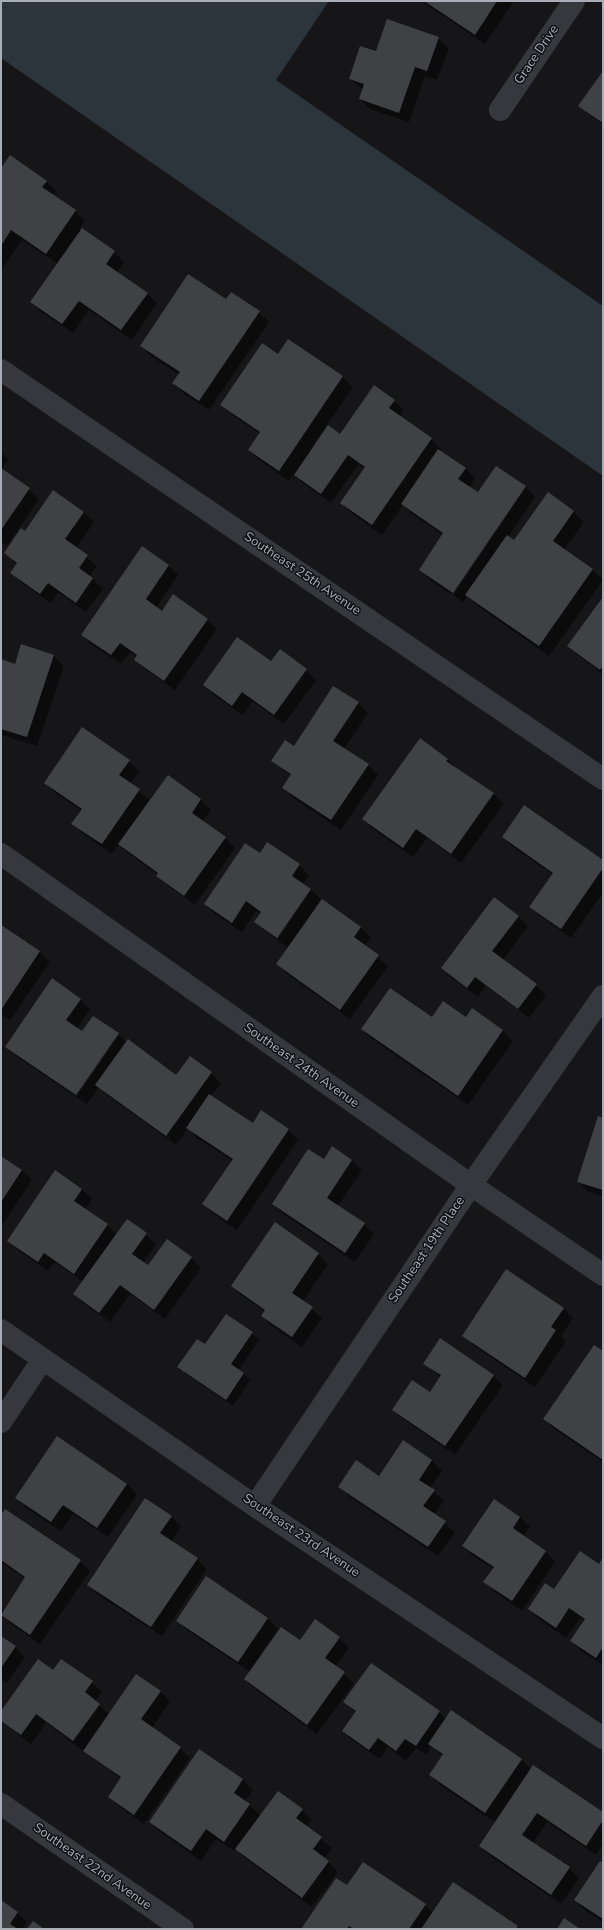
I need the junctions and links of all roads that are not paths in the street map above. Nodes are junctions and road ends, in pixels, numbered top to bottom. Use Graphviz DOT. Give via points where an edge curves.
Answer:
graph roads {
  1 [pos="574,1"];
  2 [pos="500,110"];
  3 [pos="1,370"];
  4 [pos="603,779"];
  5 [pos="1,854"];
  6 [pos="603,996"];
  7 [pos="471,1185"];
  8 [pos="603,1274"];
  9 [pos="1,1330"];
  10 [pos="43,1359"];
  11 [pos="1,1422"];
  12 [pos="255,1506"];
  13 [pos="603,1738"];
  14 [pos="1,1804"];
  15 [pos="183,1929"];
  1 -- 2 [label="street, Grace Drive"];
  3 -- 4 [label="street, Southeast 25th Avenue"];
  5 -- 7 [label="street, Southeast 24th Avenue"];
  6 -- 7 [label="street, Southeast 19th Place"];
  7 -- 8 [label="street, Southeast 24th Avenue"];
  7 -- 12 [label="street, Southeast 19th Place"];
  9 -- 10 [label="street, Southeast 23rd Avenue"];
  10 -- 11 [label="street"];
  10 -- 12 [label="street, Southeast 23rd Avenue"];
  12 -- 13 [label="street, Southeast 23rd Avenue"];
  14 -- 15 [label="street, Southeast 22nd Avenue"];
}
